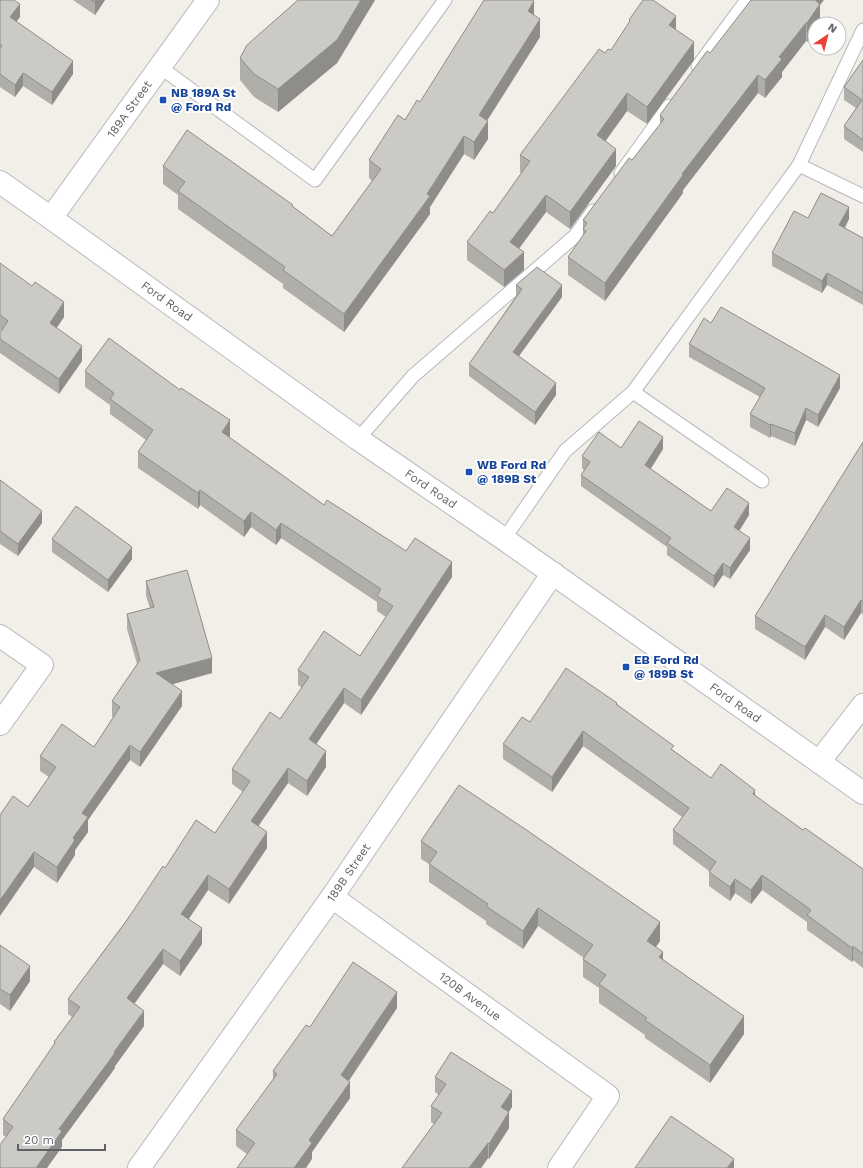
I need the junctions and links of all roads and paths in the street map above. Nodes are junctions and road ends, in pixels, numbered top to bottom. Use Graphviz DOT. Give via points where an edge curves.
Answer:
graph roads {
  1 [pos="208,0"];
  2 [pos="445,0"];
  3 [pos="747,0"];
  4 [pos="863,30"];
  5 [pos="160,67"];
  6 [pos="691,76"];
  7 [pos="677,96"];
  8 [pos="799,165"];
  9 [pos="0,182"];
  10 [pos="612,185"];
  11 [pos="863,196"];
  12 [pos="598,204"];
  13 [pos="51,218"];
  14 [pos="633,392"];
  15 [pos="358,439"];
  16 [pos="762,481"];
  17 [pos="504,539"];
  18 [pos="553,573"];
  19 [pos="0,636"];
  20 [pos="863,705"];
  21 [pos="0,724"];
  22 [pos="819,762"];
  23 [pos="863,793"];
  24 [pos="332,897"];
  25 [pos="139,1168"];
  26 [pos="559,1168"];
  1 -- 5 [label="street, 189A Street"];
  2 -- 5 [label="lane" via="315,180"];
  3 -- 6 [label="lane"];
  4 -- 8 [label="lane"];
  5 -- 13 [label="street, 189A Street"];
  7 -- 10 [label="lane"];
  8 -- 11 [label="lane"];
  8 -- 14 [label="lane"];
  9 -- 13 [label="street, Ford Road"];
  12 -- 15 [label="lane" via="575,236 413,376"];
  13 -- 15 [label="street, Ford Road"];
  14 -- 16 [label="lane"];
  14 -- 17 [label="lane" via="565,451"];
  15 -- 17 [label="street, Ford Road"];
  17 -- 18 [label="street, Ford Road"];
  18 -- 22 [label="street, Ford Road"];
  18 -- 24 [label="street, 189B Street"];
  19 -- 21 [label="street" via="42,665"];
  20 -- 22 [label="street"];
  22 -- 23 [label="street, Ford Road"];
  24 -- 25 [label="street, 189B Street"];
  24 -- 26 [label="street, 120B Avenue" via="608,1096"];
}
